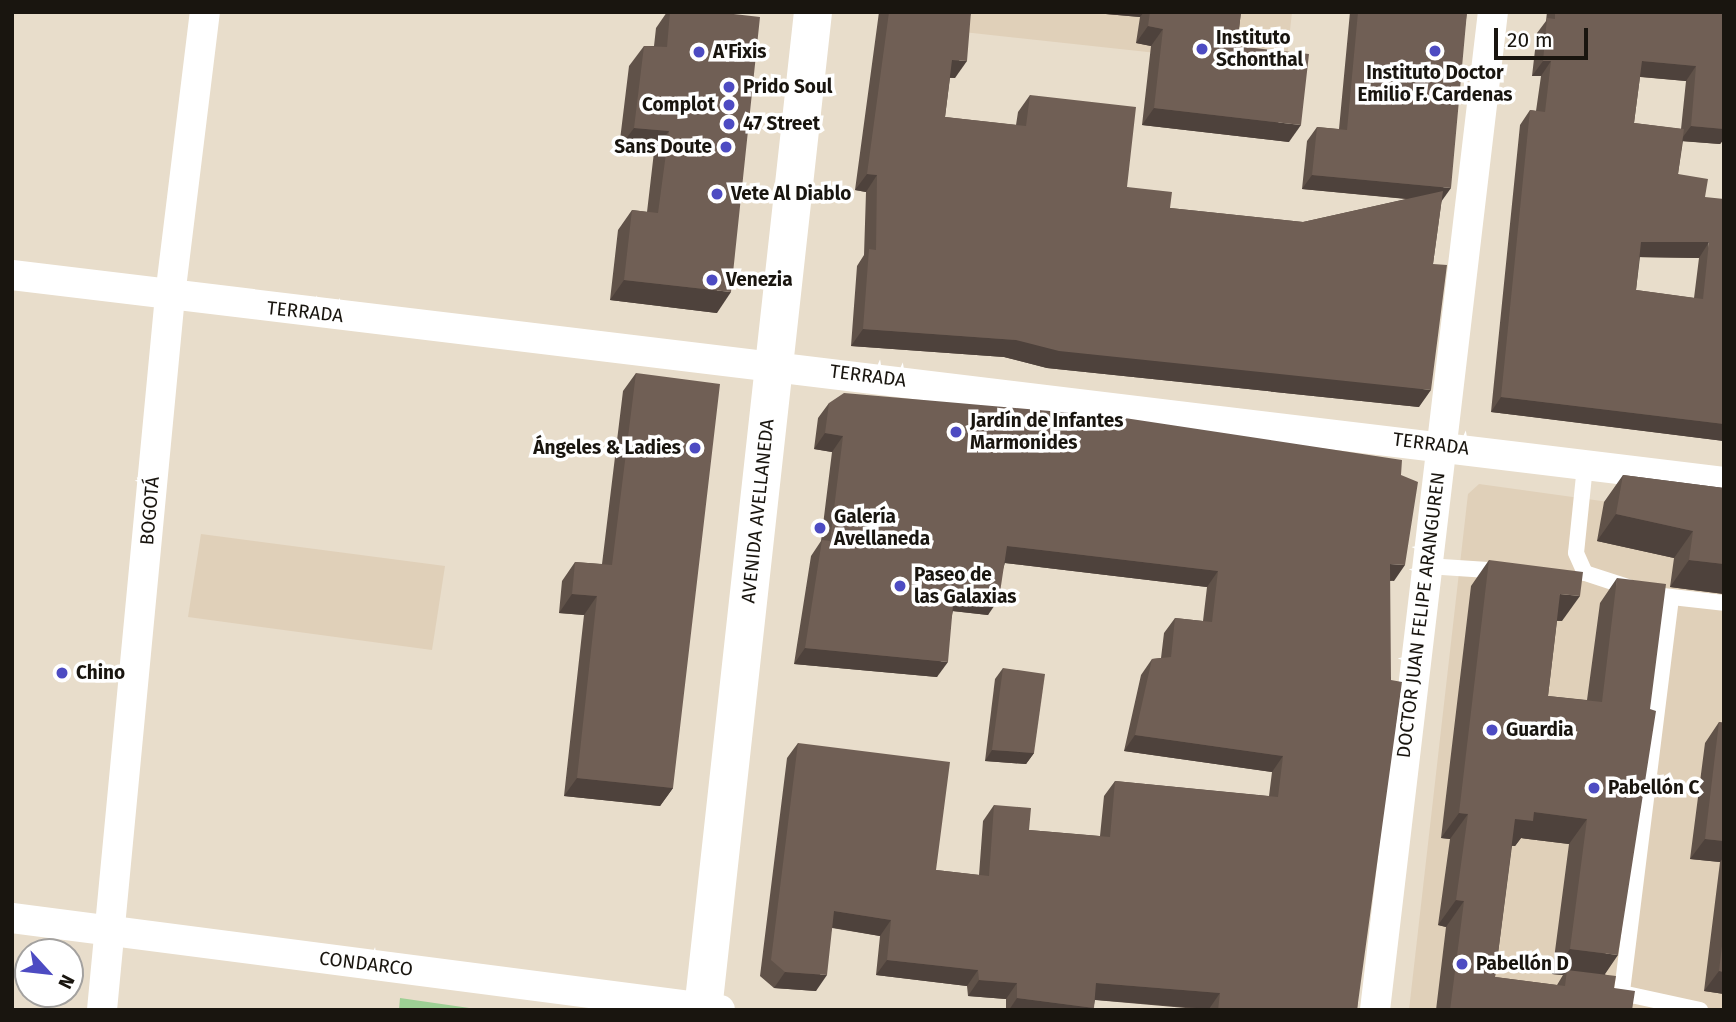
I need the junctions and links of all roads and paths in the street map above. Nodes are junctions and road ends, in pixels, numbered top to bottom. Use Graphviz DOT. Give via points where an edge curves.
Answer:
graph roads {
  1 [pos="205,12"];
  2 [pos="813,12"];
  3 [pos="1493,12"];
  4 [pos="12,275"];
  5 [pos="170,296"];
  6 [pos="775,365"];
  7 [pos="1440,446"];
  8 [pos="1585,466"];
  9 [pos="1724,482"];
  10 [pos="1427,566"];
  11 [pos="1523,572"];
  12 [pos="1586,573"];
  13 [pos="1562,574"];
  14 [pos="1671,598"];
  15 [pos="1724,603"];
  16 [pos="12,918"];
  17 [pos="109,931"];
  18 [pos="708,1009"];
  19 [pos="102,1010"];
  20 [pos="1375,1010"];
  21 [pos="1700,1010"];
  1 -- 5 [label="street, BOGOTÁ"];
  2 -- 6 [label="main road, AVENIDA AVELLANEDA"];
  3 -- 7 [label="street, DOCTOR JUAN FELIPE ARANGUREN"];
  4 -- 5 [label="street, TERRADA"];
  5 -- 6 [label="street, TERRADA"];
  5 -- 17 [label="street, BOGOTÁ"];
  6 -- 7 [label="street, TERRADA"];
  6 -- 18 [label="main road, AVENIDA AVELLANEDA"];
  7 -- 8 [label="street, TERRADA"];
  7 -- 10 [label="street, DOCTOR JUAN FELIPE ARANGUREN"];
  8 -- 9 [label="street, TERRADA"];
  8 -- 12 [label="lane" via="1575,542"];
  10 -- 11 [label="lane"];
  10 -- 20 [label="street, DOCTOR JUAN FELIPE ARANGUREN"];
  12 -- 13 [label="lane"];
  12 -- 14 [label="lane"];
  14 -- 15 [label="lane"];
  14 -- 21 [label="lane" via="1615,993"];
  16 -- 17 [label="street, CONDARCO"];
  17 -- 18 [label="street, CONDARCO"];
  17 -- 19 [label="street, BOGOTÁ"];
}
